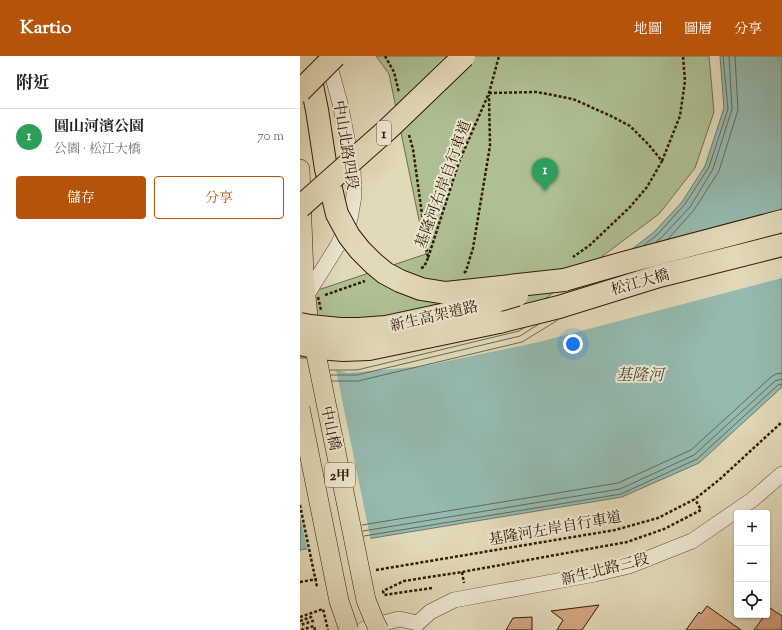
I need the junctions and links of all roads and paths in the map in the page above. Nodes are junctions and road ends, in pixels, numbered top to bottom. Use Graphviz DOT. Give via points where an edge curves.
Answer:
graph roads {
  1 [pos="306,56"];
  2 [pos="327,56"];
  3 [pos="335,56"];
  4 [pos="385,56"];
  5 [pos="464,56"];
  6 [pos="499,56"];
  7 [pos="683,56"];
  8 [pos="300,91"];
  9 [pos="489,92"];
  10 [pos="399,95"];
  11 [pos="409,133"];
  12 [pos="662,161"];
  13 [pos="300,169"];
  14 [pos="301,214"];
  15 [pos="782,220"];
  16 [pos="782,245"];
  17 [pos="572,258"];
  18 [pos="460,276"];
  19 [pos="564,280"];
  20 [pos="306,296"];
  21 [pos="304,320"];
  22 [pos="499,322"];
  23 [pos="300,344"];
  24 [pos="300,408"];
  25 [pos="782,422"];
  26 [pos="780,480"];
  27 [pos="695,499"];
  28 [pos="300,505"];
  29 [pos="374,571"];
  30 [pos="322,578"];
  31 [pos="300,582"];
  32 [pos="317,588"];
  33 [pos="432,588"];
  34 [pos="300,617"];
  35 [pos="300,621"];
  36 [pos="300,626"];
  37 [pos="419,626"];
  38 [pos="301,630"];
  39 [pos="315,630"];
  40 [pos="328,630"];
  41 [pos="348,630"];
  42 [pos="363,630"];
  43 [pos="379,630"];
  1 -- 19 [label="highway, bridge" via="326,169 337,214 349,236 373,263 400,282 433,292 446,293"];
  2 -- 20 [label="street, 中山北路四段" via="340,103 353,169 354,196 350,219 341,238"];
  3 -- 8 [label="highway, bridge"];
  4 -- 10 [label="path" via="394,72"];
  5 -- 14 [label="highway, 1, bridge"];
  6 -- 9 [label="path"];
  7 -- 12 [label="path" via="685,80 680,116"];
  9 -- 11 [label="path, 基隆河右岸自行車道" via="459,162 428,258"];
  9 -- 12 [label="path" via="537,92 573,99 630,126"];
  9 -- 18 [label="path, 基隆河右岸自行車道" via="490,146 473,248 466,271"];
  12 -- 17 [label="path" via="647,187 630,207 590,245"];
  13 -- 14 [label="main road, 2甲"];
  14 -- 20 [label="main road, 2甲"];
  15 -- 19 [label="highway, 松江大橋"];
  16 -- 22 [label="highway, 松江大橋" via="659,276 559,307"];
  19 -- 21 [label="highway, 新生高架道路, bridge" via="498,301 386,327 340,329 310,326"];
  20 -- 21 [label="main road, 2甲"];
  21 -- 43 [label="main road, 中山橋 / 2甲, bridge" via="366,600"];
  22 -- 23 [label="highway, 新生高架道路, bridge" via="369,349 343,350"];
  24 -- 41 [label="main road, 中山橋 / 2甲, bridge" via="339,601"];
  25 -- 27 [label="path, 基隆河左岸自行車道"];
  26 -- 37 [label="street, 新生北路三段" via="692,541 629,566 454,600 430,612"];
  27 -- 29 [label="path, 基隆河左岸自行車道" via="658,518 615,530"];
  27 -- 33 [label="path" via="701,510 664,529 627,542 404,581 383,590 384,595"];
  28 -- 32 [label="path, bridge"];
  30 -- 31 [label="path"];
  34 -- 40 [label="path" via="322,608"];
  35 -- 36 [label="path" via="311,617 313,622"];
  37 -- 42 [label="street" via="399,619"];
  38 -- 39 [label="path" via="314,626"];
}
